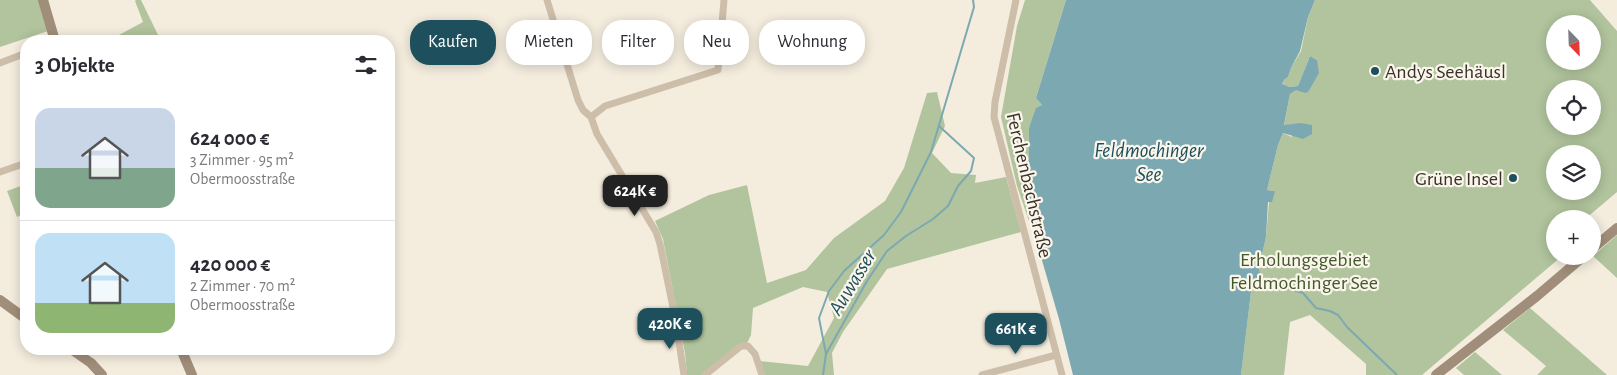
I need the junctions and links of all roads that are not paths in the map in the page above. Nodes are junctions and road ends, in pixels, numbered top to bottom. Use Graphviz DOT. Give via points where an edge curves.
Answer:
graph roads {
  1 [pos="43,0"];
  2 [pos="548,0"];
  3 [pos="724,0"];
  4 [pos="1016,0"];
  5 [pos="52,35"];
  6 [pos="20,55"];
  7 [pos="0,63"];
  8 [pos="591,117"];
  9 [pos="20,165"];
  10 [pos="0,172"];
  11 [pos="1617,228"];
  12 [pos="1601,241"];
  13 [pos="1573,265"];
  14 [pos="0,300"];
  15 [pos="20,315"];
  16 [pos="80,355"];
  17 [pos="184,355"];
  18 [pos="1056,355"];
  19 [pos="102,375"];
  20 [pos="192,375"];
  21 [pos="684,375"];
  22 [pos="705,375"];
  23 [pos="762,375"];
  24 [pos="982,375"];
  25 [pos="1062,375"];
  26 [pos="1436,375"];
  1 -- 5 [label="street"];
  2 -- 8 [label="street" via="578,100"];
  3 -- 8 [label="street" via="718,70 605,106"];
  4 -- 18 [label="street, Ferchenbachstraße" via="994,117"];
  6 -- 7 [label="street"];
  8 -- 21 [label="street" via="597,134 658,238"];
  9 -- 10 [label="street"];
  11 -- 12 [label="street"];
  13 -- 26 [label="street"];
  14 -- 15 [label="street"];
  16 -- 19 [label="street"];
  17 -- 20 [label="street"];
  18 -- 24 [label="street"];
  18 -- 25 [label="street, Ferchenbachstraße"];
  22 -- 23 [label="street" via="741,346 748,346 756,354"];
}
